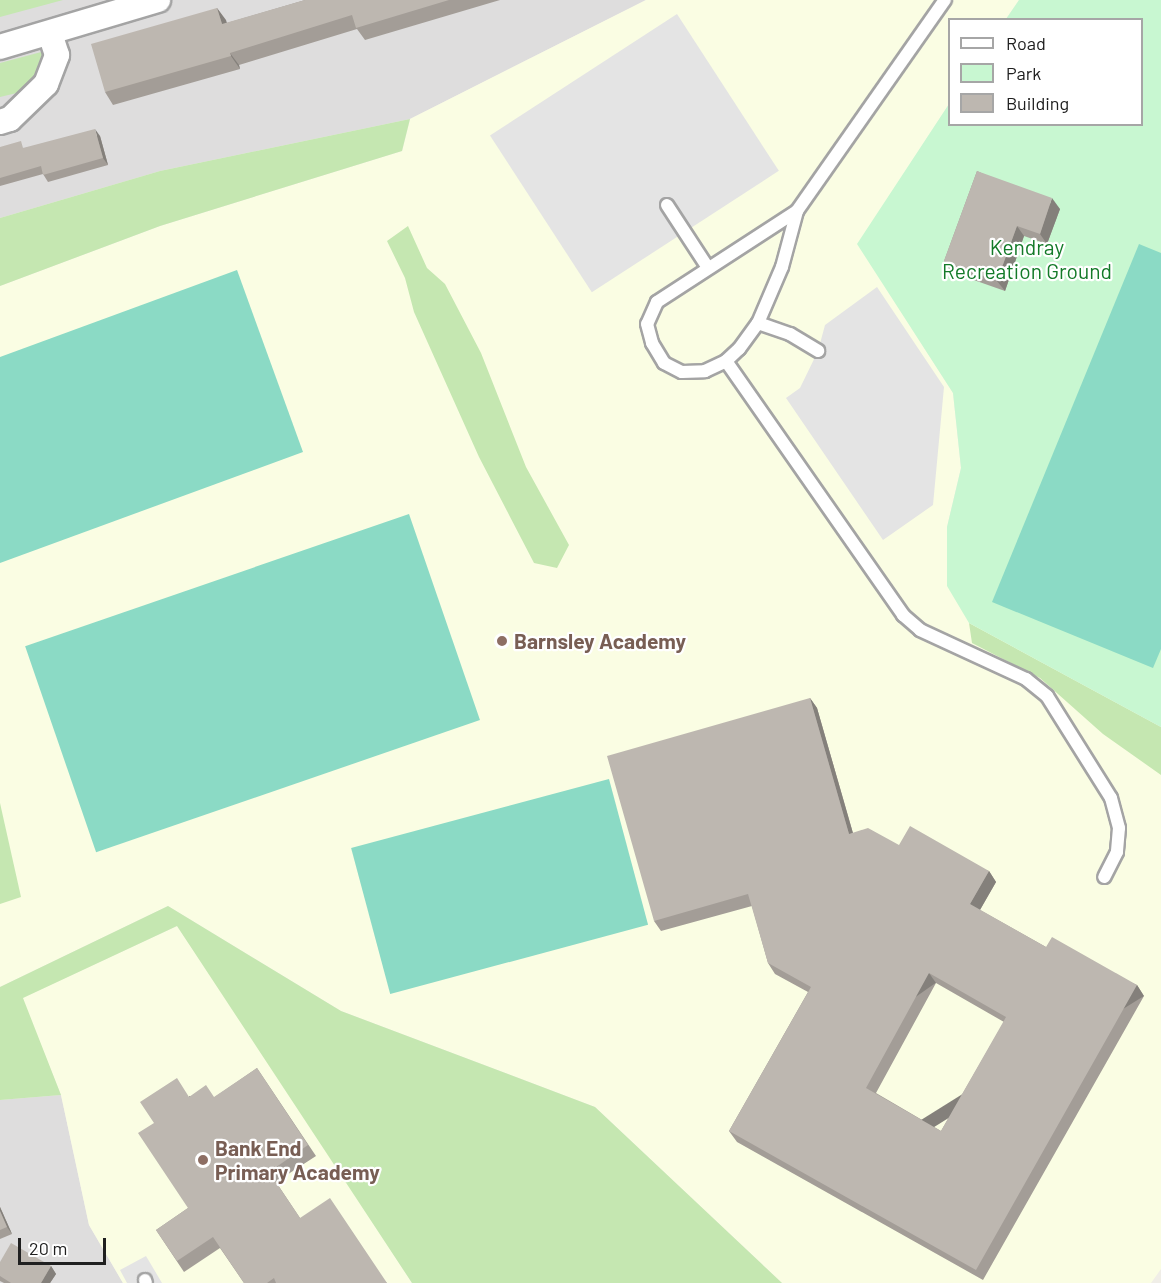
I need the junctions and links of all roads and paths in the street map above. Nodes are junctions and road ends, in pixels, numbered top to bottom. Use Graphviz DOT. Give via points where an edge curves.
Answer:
graph roads {
  1 [pos="945,0"];
  2 [pos="149,1"];
  3 [pos="50,33"];
  4 [pos="0,47"];
  5 [pos="0,122"];
  6 [pos="667,205"];
  7 [pos="797,211"];
  8 [pos="708,268"];
  9 [pos="758,323"];
  10 [pos="818,351"];
  11 [pos="726,361"];
  12 [pos="1104,878"];
  1 -- 7 [label="lane"];
  2 -- 3 [label="street"];
  3 -- 4 [label="street"];
  3 -- 5 [label="street" via="57,55 46,84 10,119"];
  6 -- 8 [label="lane"];
  7 -- 8 [label="lane"];
  7 -- 9 [label="lane" via="782,267"];
  8 -- 11 [label="lane" via="657,302 647,324 652,343 664,363 682,372 705,371"];
  9 -- 10 [label="lane" via="790,334"];
  9 -- 11 [label="lane"];
  11 -- 12 [label="lane" via="903,615 920,630 1026,679 1047,696 1111,798 1119,828 1117,852"];
}
